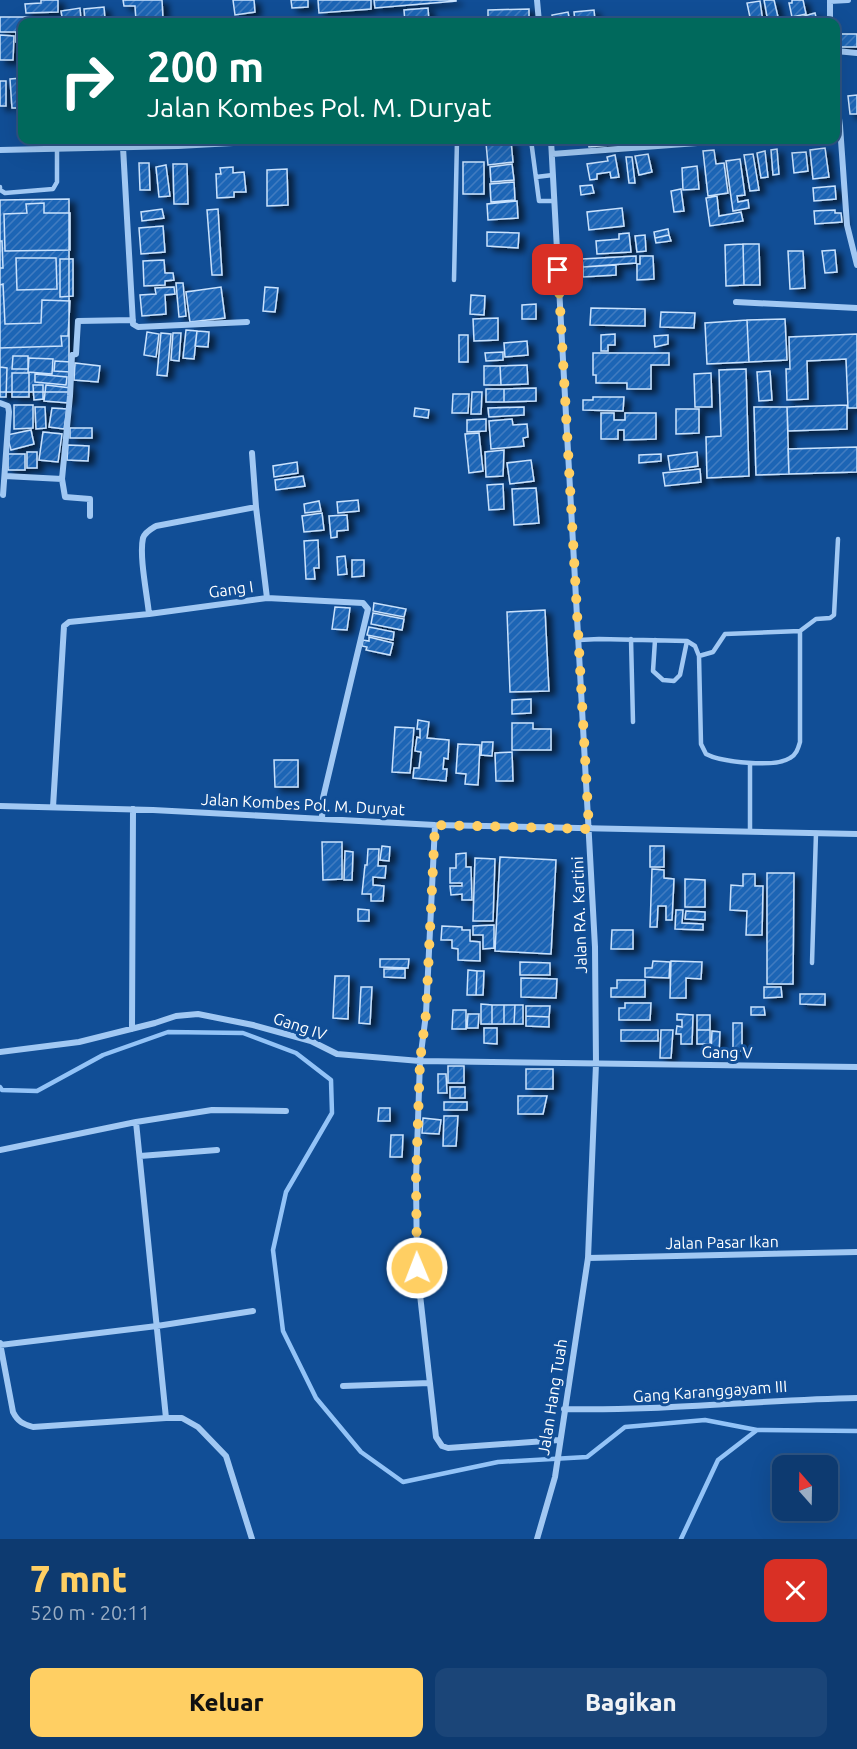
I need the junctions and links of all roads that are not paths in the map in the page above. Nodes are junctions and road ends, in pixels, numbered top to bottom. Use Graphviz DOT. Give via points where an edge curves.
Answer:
graph roads {
  1 [pos="537,0"];
  2 [pos="848,0"];
  3 [pos="830,1"];
  4 [pos="539,18"];
  5 [pos="830,18"];
  6 [pos="840,51"];
  7 [pos="857,53"];
  8 [pos="102,144"];
  9 [pos="164,144"];
  10 [pos="457,144"];
  11 [pos="532,144"];
  12 [pos="551,144"];
  13 [pos="684,144"];
  14 [pos="840,144"];
  15 [pos="123,147"];
  16 [pos="103,148"];
  17 [pos="57,149"];
  18 [pos="0,150"];
  19 [pos="552,154"];
  20 [pos="553,175"];
  21 [pos="536,177"];
  22 [pos="0,187"];
  23 [pos="554,201"];
  24 [pos="857,265"];
  25 [pos="454,280"];
  26 [pos="736,302"];
  27 [pos="857,308"];
  28 [pos="133,320"];
  29 [pos="247,322"];
  30 [pos="0,403"];
  31 [pos="252,453"];
  32 [pos="5,476"];
  33 [pos="62,479"];
  34 [pos="3,495"];
  35 [pos="256,507"];
  36 [pos="90,516"];
  37 [pos="838,539"];
  38 [pos="267,598"];
  39 [pos="148,614"];
  40 [pos="800,631"];
  41 [pos="631,639"];
  42 [pos="579,640"];
  43 [pos="655,640"];
  44 [pos="687,641"];
  45 [pos="699,656"];
  46 [pos="633,722"];
  47 [pos="750,763"];
  48 [pos="0,806"];
  49 [pos="53,807"];
  50 [pos="133,809"];
  51 [pos="322,819"];
  52 [pos="435,825"];
  53 [pos="589,829"];
  54 [pos="750,831"];
  55 [pos="816,833"];
  56 [pos="857,834"];
  57 [pos="812,963"];
  58 [pos="132,1029"];
  59 [pos="0,1052"];
  60 [pos="420,1061"];
  61 [pos="596,1064"];
  62 [pos="857,1067"];
  63 [pos="286,1111"];
  64 [pos="136,1122"];
  65 [pos="0,1150"];
  66 [pos="217,1150"];
  67 [pos="140,1156"];
  68 [pos="857,1252"];
  69 [pos="588,1258"];
  70 [pos="253,1311"];
  71 [pos="157,1326"];
  72 [pos="0,1344"];
  73 [pos="430,1383"];
  74 [pos="343,1386"];
  75 [pos="857,1398"];
  76 [pos="564,1409"];
  77 [pos="166,1418"];
  78 [pos="559,1440"];
  79 [pos="252,1539"];
  80 [pos="537,1539"];
  1 -- 4 [label="street"];
  2 -- 3 [label="street"];
  3 -- 5 [label="street"];
  6 -- 7 [label="street"];
  8 -- 16 [label="lane"];
  9 -- 15 [label="street"];
  10 -- 25 [label="lane"];
  11 -- 21 [label="lane"];
  12 -- 19 [label="street, Jalan RA. Kartini"];
  13 -- 19 [label="street"];
  14 -- 24 [label="street" via="848,225"];
  15 -- 16 [label="street"];
  15 -- 28 [label="street"];
  16 -- 17 [label="street"];
  17 -- 18 [label="street"];
  17 -- 22 [label="lane" via="56,187 5,193"];
  19 -- 20 [label="street, Jalan RA. Kartini"];
  20 -- 21 [label="lane"];
  20 -- 23 [label="street, Jalan RA. Kartini"];
  21 -- 23 [label="lane" via="539,201"];
  23 -- 42 [label="street, Jalan RA. Kartini"];
  26 -- 27 [label="street"];
  28 -- 29 [label="street" via="138,327"];
  28 -- 33 [label="street" via="78,321"];
  30 -- 32 [label="street" via="8,406 9,412"];
  31 -- 35 [label="street"];
  32 -- 33 [label="street"];
  32 -- 34 [label="street"];
  33 -- 36 [label="street" via="63,500 90,499"];
  35 -- 38 [label="street"];
  35 -- 39 [label="street" via="156,525 149,530 144,536 143,552"];
  37 -- 40 [label="lane" via="834,615 816,619"];
  38 -- 39 [label="street, Gang I"];
  38 -- 51 [label="street, Gang I" via="363,603 368,609 323,798"];
  39 -- 49 [label="street, Gang I" via="69,622 64,626"];
  40 -- 45 [label="lane" via="725,634 713,652"];
  40 -- 47 [label="lane" via="797,752 780,762"];
  41 -- 42 [label="lane"];
  41 -- 43 [label="lane"];
  41 -- 46 [label="lane"];
  42 -- 53 [label="street, Jalan RA. Kartini"];
  43 -- 44 [label="lane"];
  43 -- 44 [label="lane" via="653,671 663,680 674,681 680,675"];
  44 -- 45 [label="lane" via="695,646"];
  45 -- 47 [label="lane" via="701,744 705,754"];
  47 -- 54 [label="lane"];
  48 -- 49 [label="street, Jalan Kombes Pol. M. Duryat"];
  49 -- 50 [label="street, Jalan Kombes Pol. M. Duryat"];
  50 -- 51 [label="street, Jalan Kombes Pol. M. Duryat"];
  50 -- 58 [label="street"];
  51 -- 52 [label="street, Jalan Kombes Pol. M. Duryat"];
  52 -- 53 [label="street, Jalan Kombes Pol. M. Duryat"];
  52 -- 60 [label="street" via="426,1014"];
  53 -- 54 [label="street, Jalan Kombes Pol. M. Duryat"];
  53 -- 61 [label="street, Jalan RA. Kartini"];
  54 -- 55 [label="street, Jalan Kombes Pol. M. Duryat"];
  55 -- 56 [label="street, Jalan Kombes Pol. M. Duryat"];
  55 -- 57 [label="lane"];
  58 -- 59 [label="street, Gang IV" via="79,1042"];
  58 -- 60 [label="street, Gang IV" via="176,1016 208,1014 311,1041 337,1054"];
  60 -- 61 [label="street, Gang IV"];
  60 -- 73 [label="street" via="417,1268"];
  61 -- 62 [label="street, Gang V"];
  61 -- 69 [label="street, Jalan RA. Kartini"];
  63 -- 64 [label="street" via="212,1110"];
  64 -- 65 [label="street"];
  64 -- 67 [label="street"];
  66 -- 67 [label="street"];
  67 -- 71 [label="street"];
  68 -- 69 [label="street, Jalan Pasar Ikan"];
  69 -- 76 [label="street, Jalan Hang Tuah"];
  70 -- 71 [label="street"];
  71 -- 72 [label="street"];
  71 -- 77 [label="street"];
  72 -- 77 [label="street" via="13,1412 22,1424 33,1427"];
  73 -- 74 [label="street"];
  73 -- 78 [label="street" via="436,1437 442,1446"];
  75 -- 76 [label="street, Gang Karanggayam III"];
  76 -- 78 [label="street, Jalan Hang Tuah"];
  77 -- 79 [label="street" via="182,1418 198,1427 226,1456"];
  78 -- 80 [label="street, Jalan Hang Tuah" via="555,1477"];
}
